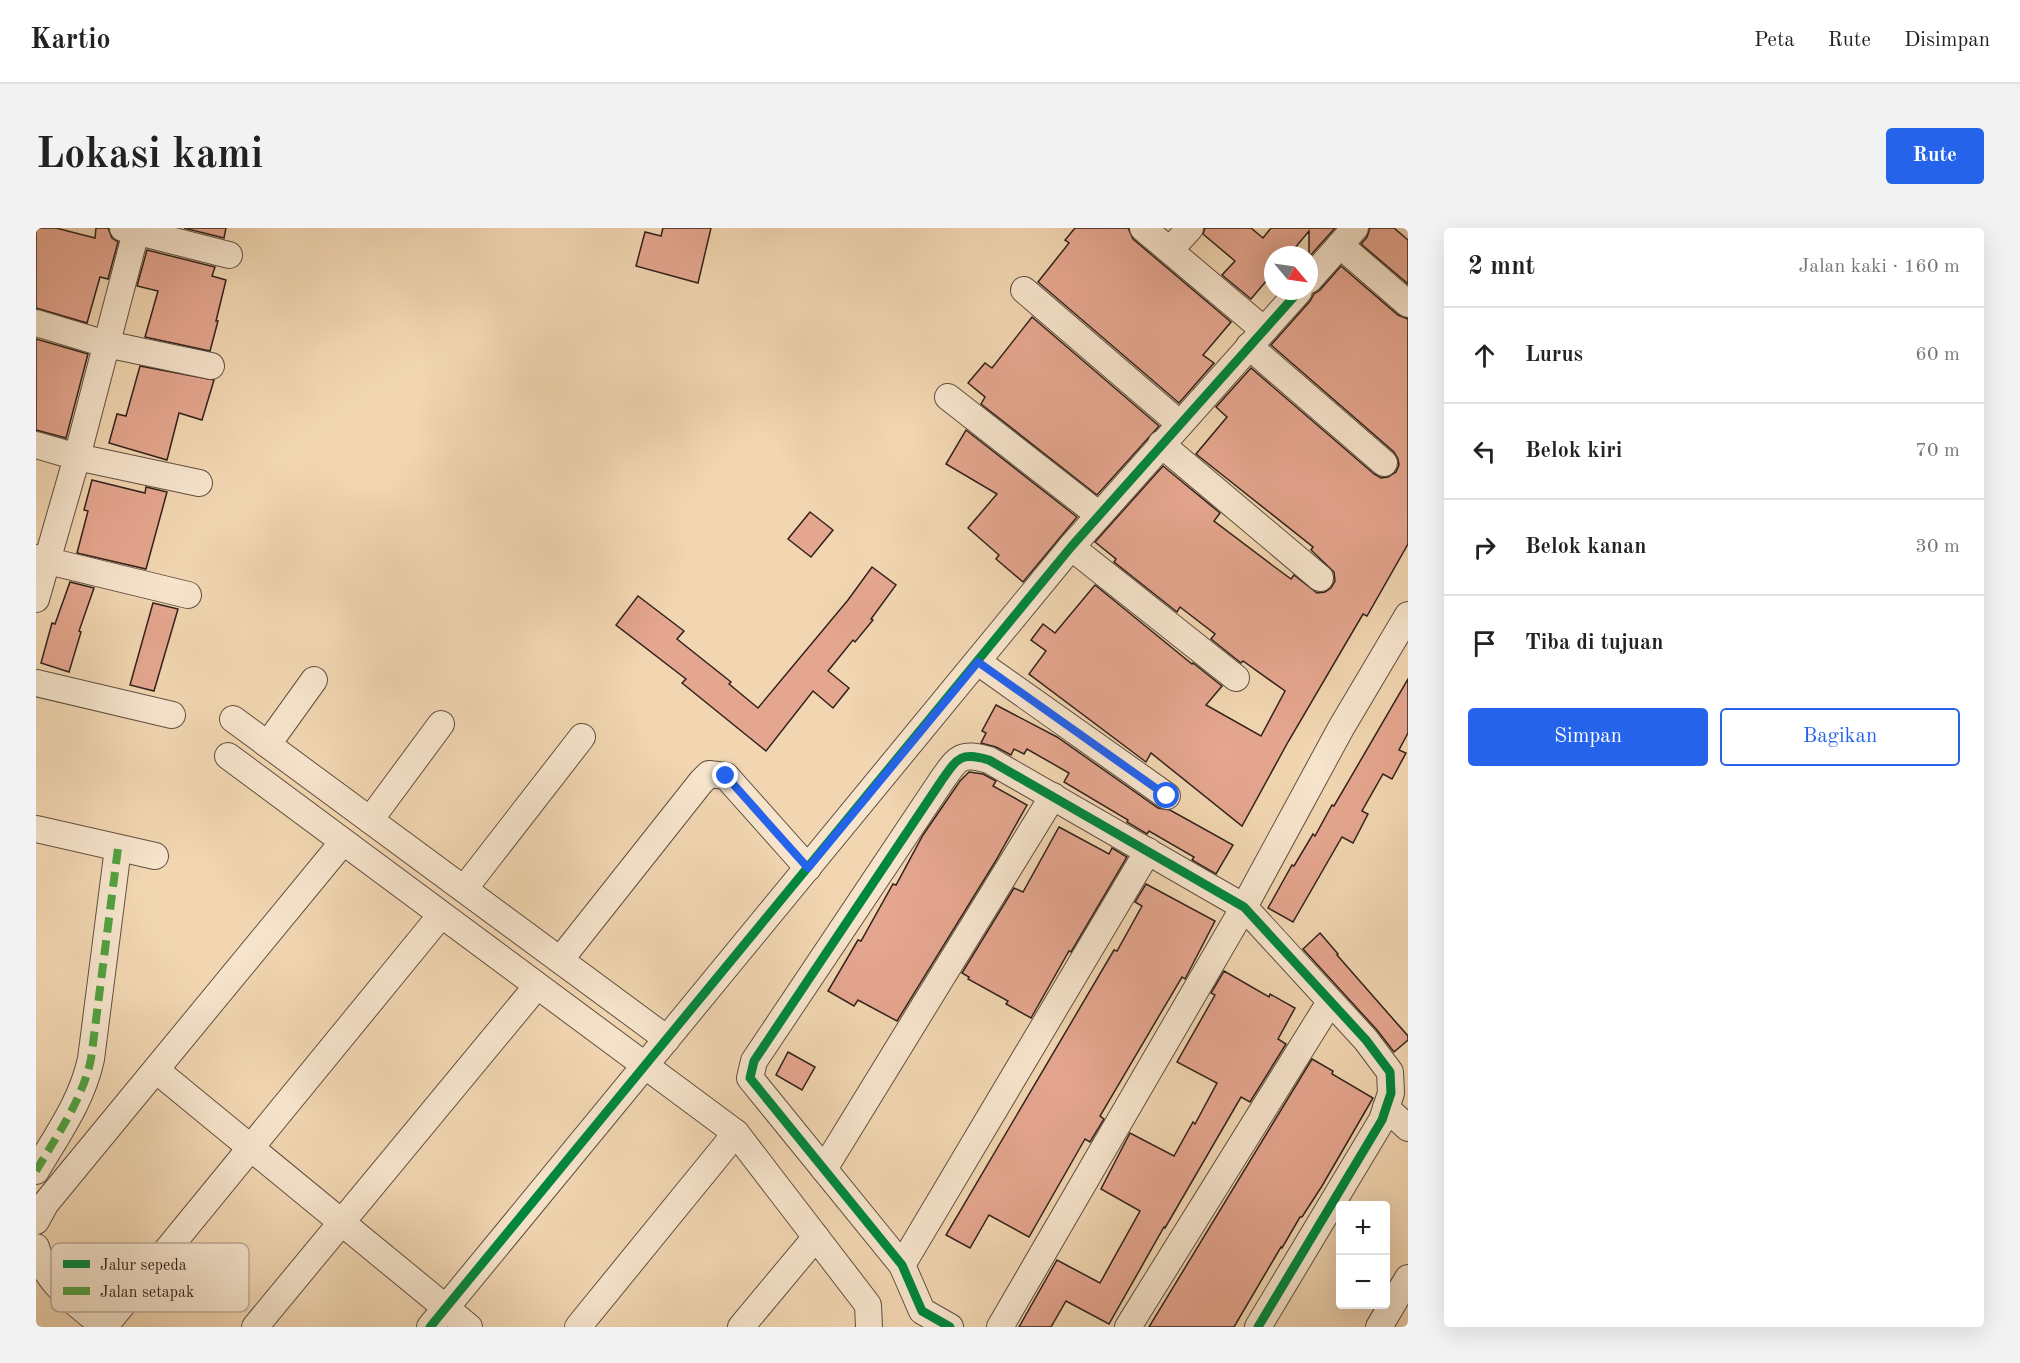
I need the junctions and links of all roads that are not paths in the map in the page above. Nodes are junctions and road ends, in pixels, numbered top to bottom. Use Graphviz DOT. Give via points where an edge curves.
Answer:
graph roads {
  1 [pos="1143,228"];
  2 [pos="1190,228"];
  3 [pos="132,229"];
  4 [pos="1348,237"];
  5 [pos="1170,250"];
  6 [pos="229,255"];
  7 [pos="1318,270"];
  8 [pos="1024,290"];
  9 [pos="1291,300"];
  10 [pos="1408,304"];
  11 [pos="36,323"];
  12 [pos="1256,338"];
  13 [pos="106,344"];
  14 [pos="211,366"];
  15 [pos="948,397"];
  16 [pos="1180,424"];
  17 [pos="1161,444"];
  18 [pos="36,445"];
  19 [pos="76,456"];
  20 [pos="1384,463"];
  21 [pos="199,483"];
  22 [pos="1099,515"];
  23 [pos="1071,547"];
  24 [pos="41,559"];
  25 [pos="1320,578"];
  26 [pos="188,595"];
  27 [pos="36,599"];
  28 [pos="1408,615"];
  29 [pos="978,662"];
  30 [pos="1236,678"];
  31 [pos="314,680"];
  32 [pos="36,683"];
  33 [pos="172,716"];
  34 [pos="233,719"];
  35 [pos="441,724"];
  36 [pos="582,737"];
  37 [pos="268,744"];
  38 [pos="228,756"];
  39 [pos="1053,796"];
  40 [pos="1167,796"];
  41 [pos="370,820"];
  42 [pos="36,829"];
  43 [pos="343,842"];
  44 [pos="118,848"];
  45 [pos="1148,852"];
  46 [pos="155,856"];
  47 [pos="808,868"];
  48 [pos="464,889"];
  49 [pos="1244,907"];
  50 [pos="441,915"];
  51 [pos="560,960"];
  52 [pos="537,986"];
  53 [pos="1330,1002"];
  54 [pos="667,1039"];
  55 [pos="644,1066"];
  56 [pos="156,1070"];
  57 [pos="1386,1108"];
  58 [pos="1408,1128"];
  59 [pos="736,1133"];
  60 [pos="251,1148"];
  61 [pos="824,1169"];
  62 [pos="36,1172"];
  63 [pos="36,1221"];
  64 [pos="341,1223"];
  65 [pos="816,1236"];
  66 [pos="174,1243"];
  67 [pos="36,1247"];
  68 [pos="902,1265"];
  69 [pos="51,1278"];
  70 [pos="1408,1278"];
  71 [pos="87,1312"];
  72 [pos="117,1312"];
  73 [pos="438,1317"];
  74 [pos="105,1327"];
  75 [pos="255,1327"];
  76 [pos="468,1327"];
  77 [pos="578,1327"];
  78 [pos="741,1327"];
  79 [pos="869,1327"];
  80 [pos="950,1327"];
  81 [pos="1000,1327"];
  82 [pos="1128,1327"];
  83 [pos="1258,1327"];
  84 [pos="1379,1327"];
  1 -- 5 [label="street"];
  2 -- 5 [label="street"];
  3 -- 6 [label="street"];
  3 -- 13 [label="street"];
  4 -- 7 [label="street"];
  4 -- 10 [label="street"];
  5 -- 12 [label="street"];
  8 -- 16 [label="street"];
  9 -- 12 [label="street"];
  11 -- 13 [label="street"];
  12 -- 16 [label="street"];
  12 -- 20 [label="street"];
  13 -- 14 [label="street"];
  13 -- 19 [label="street"];
  15 -- 22 [label="street"];
  16 -- 17 [label="street"];
  17 -- 22 [label="street"];
  17 -- 25 [label="street"];
  18 -- 19 [label="street"];
  19 -- 21 [label="street"];
  19 -- 24 [label="street"];
  22 -- 23 [label="street"];
  23 -- 29 [label="street"];
  23 -- 30 [label="street"];
  24 -- 26 [label="street"];
  24 -- 27 [label="street"];
  28 -- 49 [label="street" via="1341,728"];
  29 -- 40 [label="street"];
  29 -- 47 [label="street"];
  31 -- 37 [label="street"];
  32 -- 33 [label="street"];
  34 -- 37 [label="street"];
  35 -- 41 [label="street"];
  36 -- 48 [label="street"];
  37 -- 41 [label="street"];
  38 -- 43 [label="street"];
  39 -- 45 [label="street"];
  39 -- 61 [label="street"];
  39 -- 61 [label="street" via="989,760 972,755 956,760 754,1061 750,1078"];
  41 -- 48 [label="street"];
  42 -- 44 [label="street"];
  43 -- 50 [label="street"];
  43 -- 56 [label="street"];
  44 -- 46 [label="street"];
  44 -- 62 [label="street" via="87,1080"];
  45 -- 49 [label="street"];
  45 -- 68 [label="street"];
  47 -- 51 [label="street" via="726,776 710,774"];
  47 -- 54 [label="street"];
  48 -- 51 [label="street"];
  49 -- 53 [label="street"];
  49 -- 81 [label="street"];
  50 -- 52 [label="street"];
  50 -- 60 [label="street"];
  51 -- 54 [label="street"];
  52 -- 55 [label="street"];
  52 -- 64 [label="street"];
  53 -- 57 [label="street" via="1390,1072 1391,1093"];
  53 -- 82 [label="street"];
  54 -- 55 [label="street"];
  55 -- 59 [label="street"];
  55 -- 73 [label="street"];
  56 -- 60 [label="street"];
  56 -- 63 [label="street" via="46,1203"];
  57 -- 58 [label="street"];
  57 -- 83 [label="street"];
  59 -- 65 [label="street"];
  59 -- 77 [label="street"];
  60 -- 64 [label="street"];
  60 -- 66 [label="street"];
  61 -- 68 [label="street"];
  64 -- 73 [label="street"];
  64 -- 75 [label="street"];
  65 -- 78 [label="street"];
  65 -- 79 [label="street" via="868,1305"];
  67 -- 69 [label="street"];
  68 -- 80 [label="street" via="922,1311"];
  70 -- 84 [label="street"];
  71 -- 74 [label="street"];
  72 -- 74 [label="street"];
  73 -- 76 [label="street"];
}
